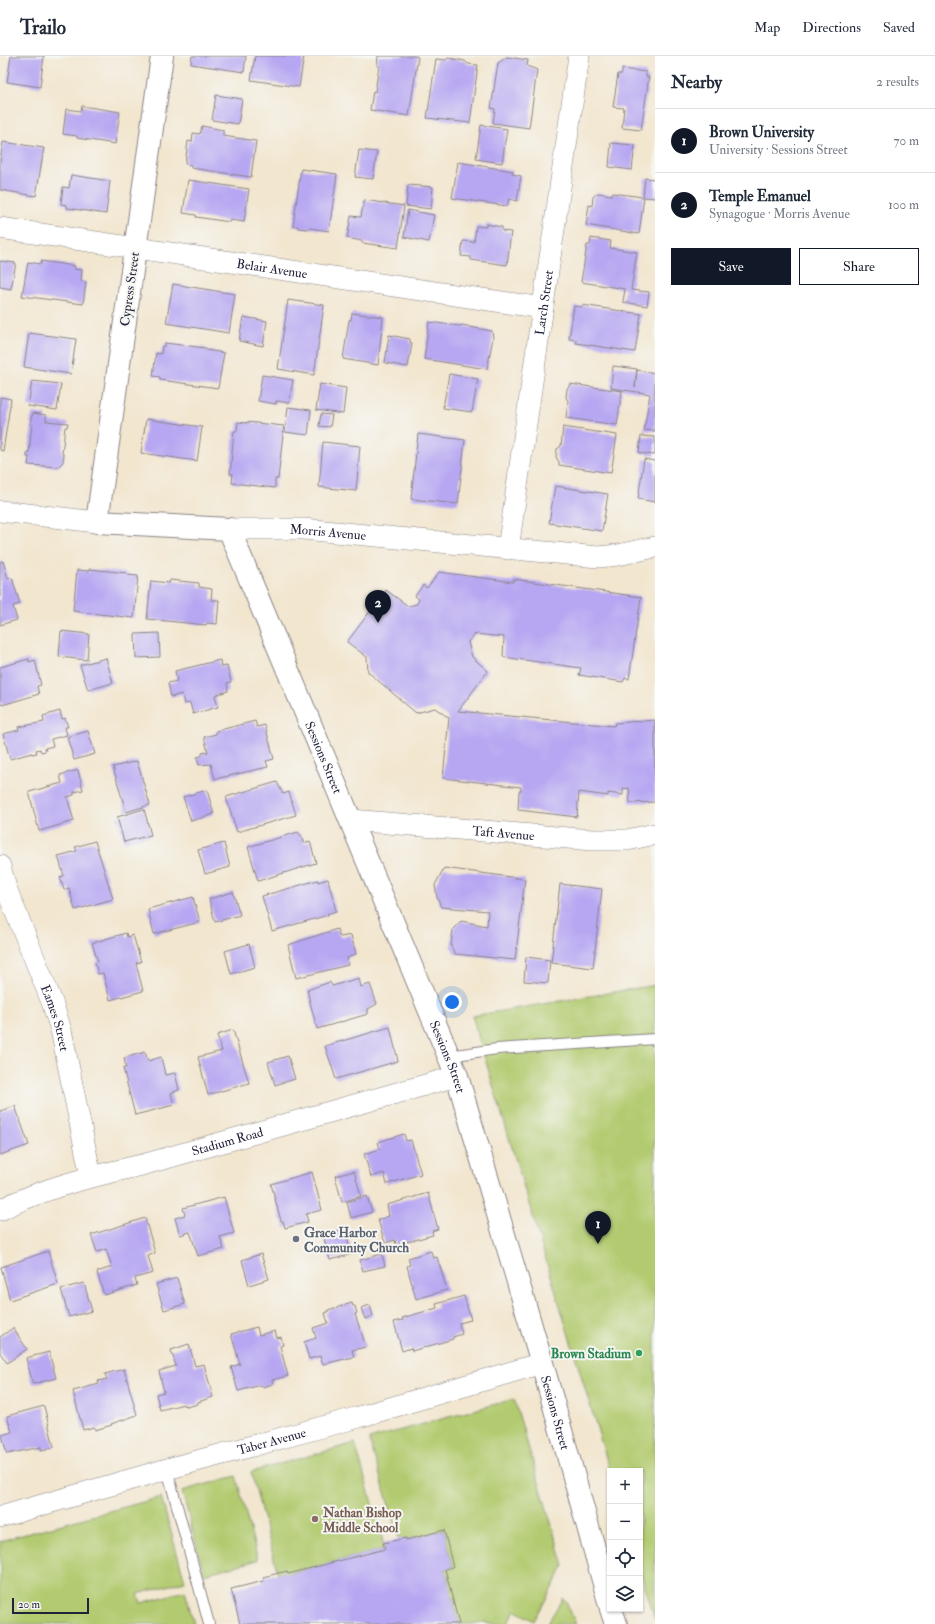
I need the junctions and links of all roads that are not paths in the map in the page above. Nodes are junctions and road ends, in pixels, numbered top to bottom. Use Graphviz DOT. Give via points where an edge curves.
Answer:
graph roads {
  1 [pos="162,56"];
  2 [pos="579,56"];
  3 [pos="0,228"];
  4 [pos="135,248"];
  5 [pos="543,308"];
  6 [pos="0,511"];
  7 [pos="97,522"];
  8 [pos="229,529"];
  9 [pos="655,547"];
  10 [pos="508,549"];
  11 [pos="350,820"];
  12 [pos="655,834"];
  13 [pos="0,866"];
  14 [pos="655,1038"];
  15 [pos="453,1066"];
  16 [pos="92,1177"];
  17 [pos="0,1210"];
  18 [pos="542,1363"];
  19 [pos="167,1469"];
  20 [pos="0,1517"];
  21 [pos="607,1594"];
  22 [pos="612,1612"];
  23 [pos="209,1624"];
  24 [pos="616,1624"];
  1 -- 4 [label="street, Cypress Street"];
  2 -- 5 [label="street, Larch Street"];
  3 -- 4 [label="street, Belair Avenue"];
  4 -- 5 [label="street, Belair Avenue"];
  4 -- 7 [label="street, Cypress Street"];
  5 -- 10 [label="street, Larch Street"];
  6 -- 7 [label="street, Morris Avenue"];
  7 -- 8 [label="street, Morris Avenue"];
  8 -- 10 [label="street, Morris Avenue" via="303,529"];
  8 -- 11 [label="street, Sessions Street"];
  9 -- 10 [label="street, Morris Avenue" via="598,557"];
  11 -- 12 [label="street, Taft Avenue" via="592,840 627,840"];
  11 -- 15 [label="street, Sessions Street"];
  13 -- 16 [label="street, Eames Street" via="6,888 61,1030"];
  14 -- 15 [label="lane" via="497,1049"];
  15 -- 16 [label="street, Stadium Road" via="142,1165"];
  15 -- 18 [label="street, Sessions Street"];
  16 -- 17 [label="street, Stadium Road" via="36,1194"];
  18 -- 19 [label="street, Taber Avenue" via="359,1417"];
  18 -- 21 [label="street, Sessions Street"];
  19 -- 20 [label="street, Taber Avenue"];
  19 -- 23 [label="lane"];
  22 -- 24 [label="street"];
}
